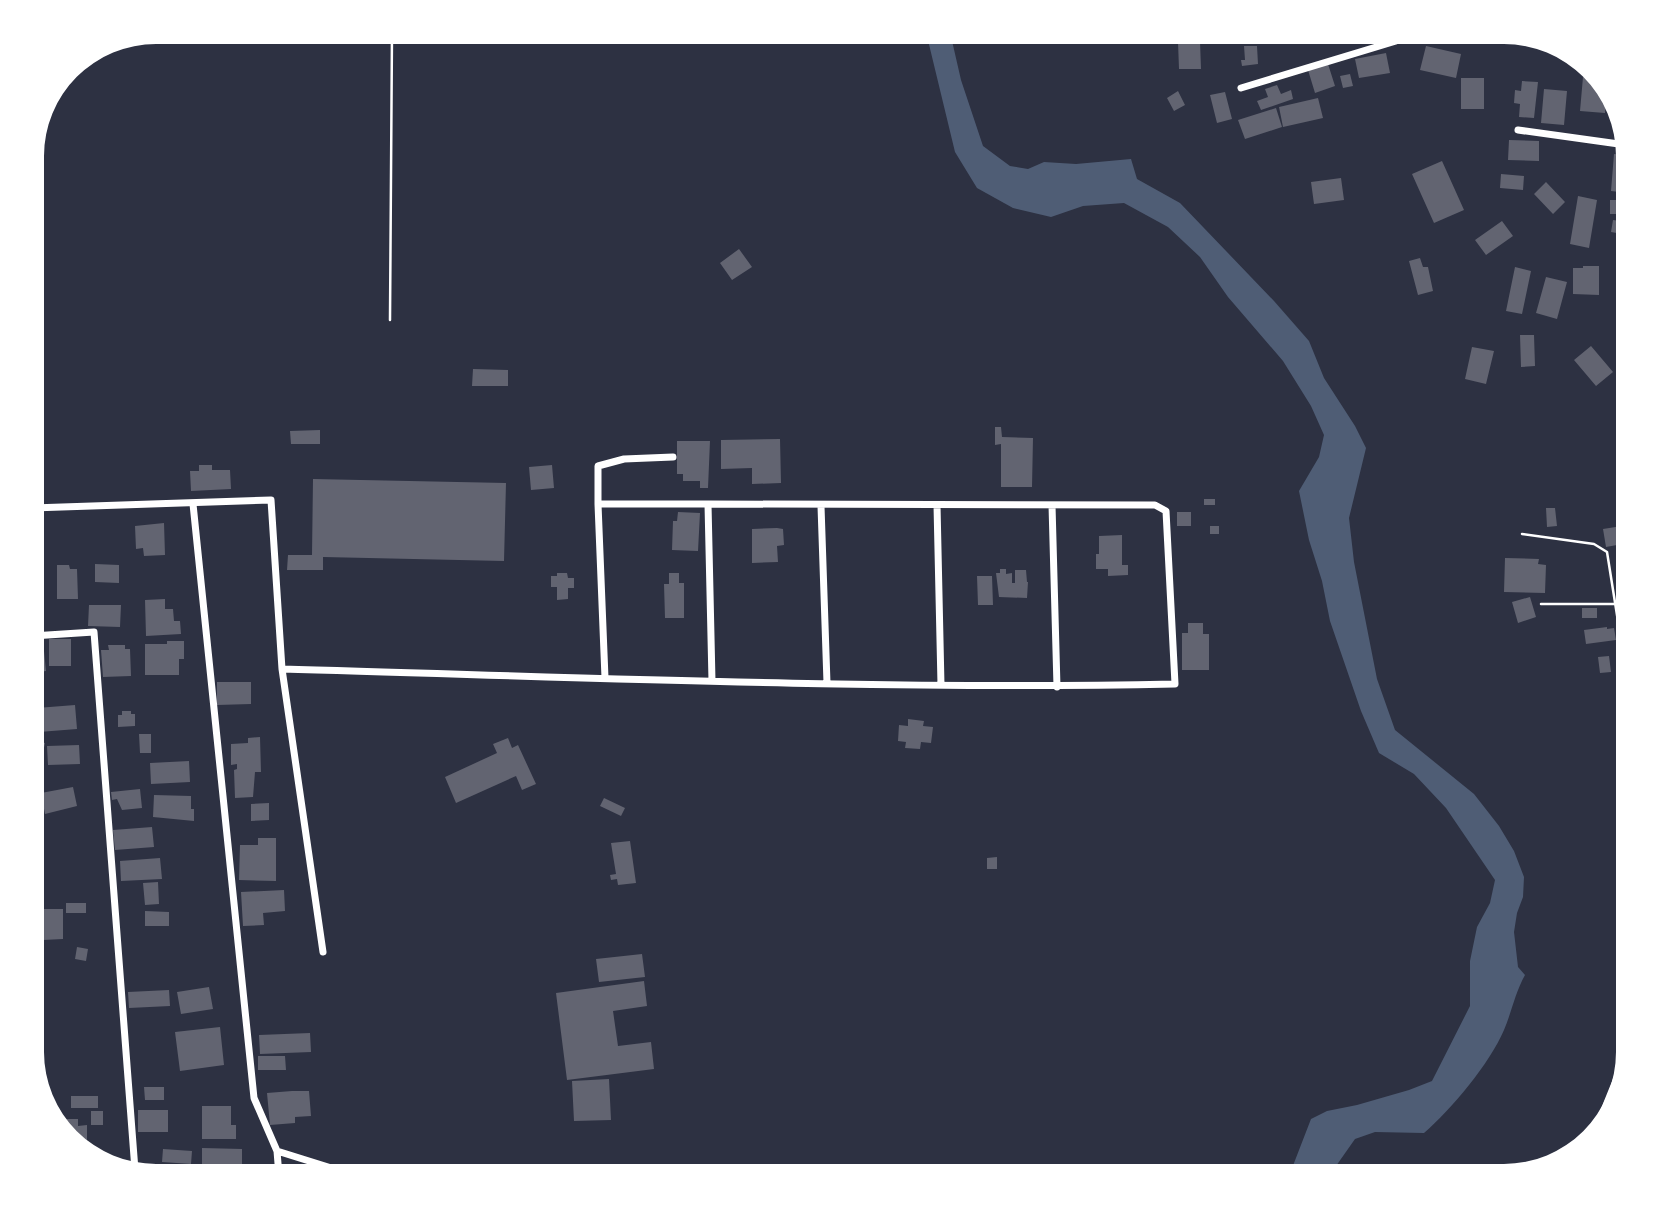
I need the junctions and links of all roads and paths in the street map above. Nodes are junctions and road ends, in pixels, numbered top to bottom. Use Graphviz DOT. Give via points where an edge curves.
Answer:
graph roads {
  1 [pos="392,44"];
  2 [pos="1386,44"];
  3 [pos="1241,88"];
  4 [pos="1518,130"];
  5 [pos="1615,143"];
  6 [pos="390,320"];
  7 [pos="673,457"];
  8 [pos="193,504"];
  9 [pos="598,504"];
  10 [pos="708,504"];
  11 [pos="937,505"];
  12 [pos="1052,505"];
  13 [pos="821,506"];
  14 [pos="44,508"];
  15 [pos="1522,534"];
  16 [pos="1541,604"];
  17 [pos="1614,604"];
  18 [pos="1616,614"];
  19 [pos="44,635"];
  20 [pos="282,669"];
  21 [pos="605,678"];
  22 [pos="712,681"];
  23 [pos="827,683"];
  24 [pos="941,685"];
  25 [pos="1057,687"];
  26 [pos="323,952"];
  27 [pos="277,1151"];
  28 [pos="134,1162"];
  29 [pos="278,1164"];
  30 [pos="317,1164"];
  1 -- 6 [label="path"];
  2 -- 3 [label="street"];
  4 -- 5 [label="street"];
  7 -- 9 [label="street" via="624,459 598,466"];
  8 -- 14 [label="street"];
  8 -- 20 [label="street" via="271,500"];
  8 -- 27 [label="street" via="254,1098"];
  9 -- 10 [label="street"];
  9 -- 21 [label="street"];
  10 -- 13 [label="street"];
  10 -- 22 [label="street"];
  11 -- 12 [label="street"];
  11 -- 13 [label="street"];
  11 -- 24 [label="street"];
  12 -- 25 [label="street"];
  12 -- 25 [label="street" via="1155,505 1166,511 1175,684"];
  13 -- 23 [label="street"];
  15 -- 17 [label="path" via="1594,544 1607,552"];
  16 -- 17 [label="path"];
  17 -- 18 [label="path"];
  19 -- 28 [label="street" via="94,632"];
  20 -- 21 [label="street"];
  20 -- 26 [label="street"];
  21 -- 22 [label="street"];
  22 -- 23 [label="street"];
  23 -- 24 [label="street"];
  24 -- 25 [label="street"];
  27 -- 29 [label="street"];
  27 -- 30 [label="street"];
}
